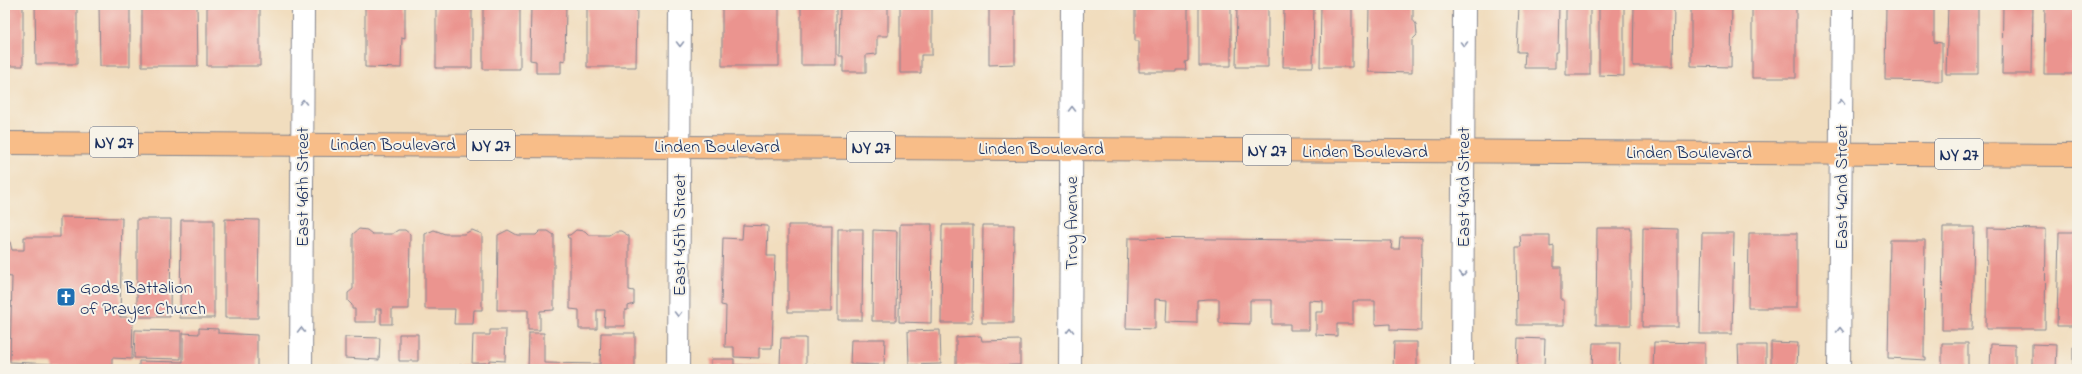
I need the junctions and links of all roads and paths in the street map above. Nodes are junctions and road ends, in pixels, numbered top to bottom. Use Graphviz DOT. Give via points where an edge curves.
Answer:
graph roads {
  1 [pos="303,5"];
  2 [pos="680,5"];
  3 [pos="1072,5"];
  4 [pos="1464,5"];
  5 [pos="1842,5"];
  6 [pos="5,143"];
  7 [pos="302,144"];
  8 [pos="680,146"];
  9 [pos="1072,148"];
  10 [pos="1463,151"];
  11 [pos="1841,153"];
  12 [pos="2077,155"];
  13 [pos="301,369"];
  14 [pos="678,369"];
  15 [pos="1070,369"];
  16 [pos="1462,369"];
  17 [pos="1839,369"];
  7 -- 1 [label="street, East 46th Street, one-way"];
  2 -- 8 [label="street, East 45th Street, one-way"];
  9 -- 3 [label="street, Troy Avenue, one-way"];
  4 -- 10 [label="street, East 43rd Street, one-way"];
  11 -- 5 [label="street, East 42nd Street, one-way"];
  6 -- 7 [label="highway, Linden Boulevard / NY 27"];
  7 -- 8 [label="highway, Linden Boulevard / NY 27"];
  13 -- 7 [label="street, East 46th Street, one-way"];
  8 -- 9 [label="highway, Linden Boulevard / NY 27"];
  8 -- 14 [label="street, East 45th Street, one-way"];
  9 -- 10 [label="highway, Linden Boulevard / NY 27"];
  15 -- 9 [label="street, Troy Avenue, one-way"];
  10 -- 11 [label="highway, Linden Boulevard / NY 27"];
  10 -- 16 [label="street, East 43rd Street, one-way"];
  11 -- 12 [label="highway, Linden Boulevard / NY 27"];
  17 -- 11 [label="street, East 42nd Street, one-way"];
}
